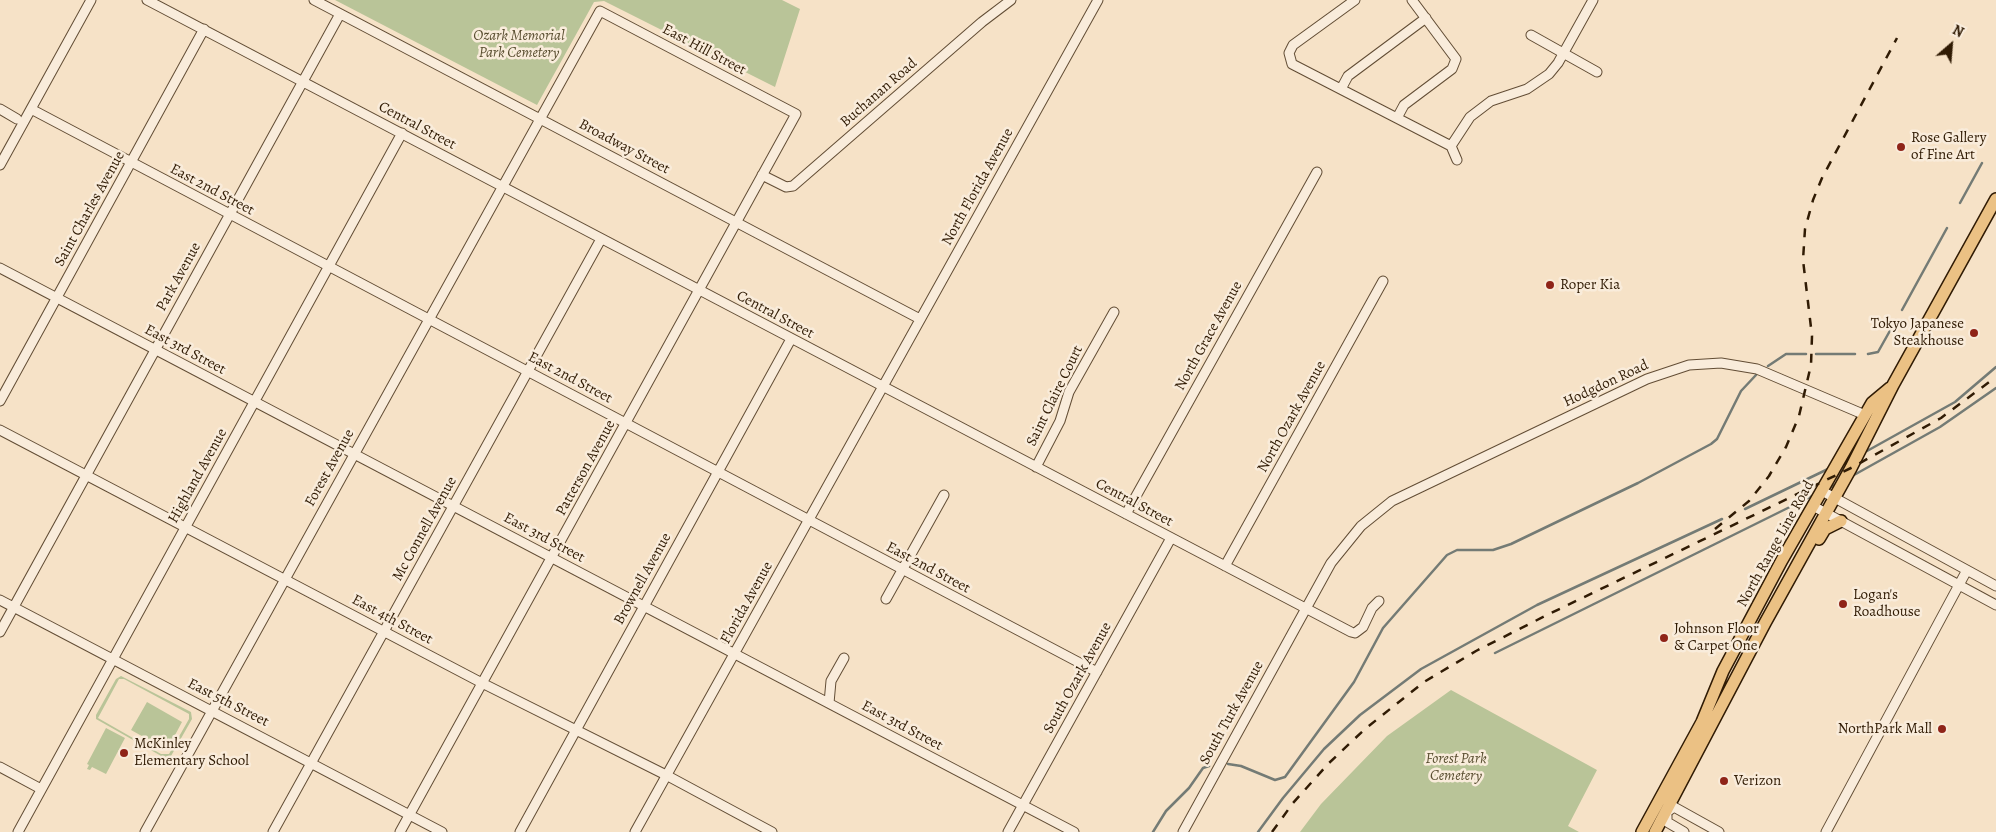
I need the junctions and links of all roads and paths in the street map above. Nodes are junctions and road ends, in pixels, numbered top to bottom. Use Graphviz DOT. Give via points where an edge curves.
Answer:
graph roads {
  1 [pos="91,0"];
  2 [pos="147,0"];
  3 [pos="314,0"];
  4 [pos="1011,0"];
  5 [pos="1098,0"];
  6 [pos="1355,0"];
  7 [pos="1412,0"];
  8 [pos="1593,0"];
  9 [pos="600,11"];
  10 [pos="340,14"];
  11 [pos="1426,18"];
  12 [pos="204,29"];
  13 [pos="1531,35"];
  14 [pos="1564,54"];
  15 [pos="1597,72"];
  16 [pos="302,80"];
  17 [pos="1341,89"];
  18 [pos="0,109"];
  19 [pos="31,109"];
  20 [pos="796,114"];
  21 [pos="540,118"];
  22 [pos="1397,118"];
  23 [pos="17,119"];
  24 [pos="402,134"];
  25 [pos="1451,146"];
  26 [pos="1457,160"];
  27 [pos="130,163"];
  28 [pos="0,165"];
  29 [pos="1316,172"];
  30 [pos="762,175"];
  31 [pos="501,186"];
  32 [pos="1996,199"];
  33 [pos="230,214"];
  34 [pos="736,221"];
  35 [pos="601,239"];
  36 [pos="329,267"];
  37 [pos="0,268"];
  38 [pos="1383,281"];
  39 [pos="700,291"];
  40 [pos="57,299"];
  41 [pos="1114,312"];
  42 [pos="429,318"];
  43 [pos="920,319"];
  44 [pos="791,339"];
  45 [pos="155,349"];
  46 [pos="527,371"];
  47 [pos="1893,385"];
  48 [pos="882,386"];
  49 [pos="0,401"];
  50 [pos="255,402"];
  51 [pos="1865,415"];
  52 [pos="626,424"];
  53 [pos="0,430"];
  54 [pos="354,454"];
  55 [pos="1036,467"];
  56 [pos="718,472"];
  57 [pos="86,475"];
  58 [pos="1822,491"];
  59 [pos="944,495"];
  60 [pos="1835,498"];
  61 [pos="454,506"];
  62 [pos="1814,506"];
  63 [pos="1827,513"];
  64 [pos="1126,514"];
  65 [pos="808,520"];
  66 [pos="1842,521"];
  67 [pos="185,527"];
  68 [pos="1172,538"];
  69 [pos="552,558"];
  70 [pos="1225,566"];
  71 [pos="902,570"];
  72 [pos="1967,570"];
  73 [pos="284,579"];
  74 [pos="1959,585"];
  75 [pos="1996,586"];
  76 [pos="886,599"];
  77 [pos="0,600"];
  78 [pos="1378,600"];
  79 [pos="1996,605"];
  80 [pos="644,606"];
  81 [pos="14,607"];
  82 [pos="1306,608"];
  83 [pos="1765,624"];
  84 [pos="383,631"];
  85 [pos="0,632"];
  86 [pos="735,653"];
  87 [pos="844,658"];
  88 [pos="112,659"];
  89 [pos="1097,672"];
  90 [pos="482,683"];
  91 [pos="829,703"];
  92 [pos="211,710"];
  93 [pos="576,729"];
  94 [pos="311,762"];
  95 [pos="0,767"];
  96 [pos="666,774"];
  97 [pos="41,789"];
  98 [pos="1023,804"];
  99 [pos="1662,809"];
  100 [pos="409,814"];
  101 [pos="18,832"];
  102 [pos="146,832"];
  103 [pos="273,832"];
  104 [pos="400,832"];
  105 [pos="442,832"];
  106 [pos="520,832"];
  107 [pos="635,832"];
  108 [pos="772,832"];
  109 [pos="1008,832"];
  110 [pos="1074,832"];
  111 [pos="1183,832"];
  112 [pos="1642,832"];
  113 [pos="1655,832"];
  114 [pos="1684,832"];
  115 [pos="1719,832"];
  116 [pos="1826,832"];
  1 -- 19 [label="street"];
  2 -- 12 [label="street, Central Street"];
  3 -- 10 [label="street, Broadway Street"];
  4 -- 30 [label="street, Buchanan Road" via="793,186 786,187"];
  5 -- 43 [label="street, North Florida Avenue"];
  6 -- 17 [label="street" via="1293,45 1289,53 1292,64"];
  7 -- 11 [label="street"];
  8 -- 14 [label="street"];
  9 -- 20 [label="street, East Hill Street"];
  9 -- 21 [label="street, Forest Avenue"];
  10 -- 16 [label="street, Park Avenue"];
  10 -- 21 [label="street, Broadway Street"];
  11 -- 17 [label="street" via="1348,76"];
  11 -- 22 [label="street" via="1455,55 1455,63 1404,105"];
  12 -- 16 [label="street, Central Street"];
  12 -- 27 [label="street, Saint Charles Avenue"];
  13 -- 14 [label="street"];
  14 -- 15 [label="street"];
  14 -- 25 [label="street" via="1539,82 1479,108"];
  16 -- 24 [label="street, Central Street"];
  16 -- 33 [label="street, Park Avenue"];
  17 -- 22 [label="street"];
  18 -- 23 [label="street"];
  19 -- 27 [label="street, East 2nd Street"];
  19 -- 28 [label="street"];
  20 -- 30 [label="street, Patterson Avenue"];
  21 -- 31 [label="street, Forest Avenue"];
  21 -- 34 [label="street, Broadway Street"];
  22 -- 25 [label="street"];
  24 -- 31 [label="street, Central Street"];
  24 -- 36 [label="street, Highland Avenue"];
  25 -- 26 [label="street"];
  27 -- 33 [label="street, East 2nd Street"];
  27 -- 40 [label="street, Saint Charles Avenue"];
  29 -- 64 [label="street, North Grace Avenue"];
  30 -- 34 [label="street, Patterson Avenue"];
  31 -- 35 [label="street, Central Street"];
  31 -- 42 [label="street, Forest Avenue"];
  32 -- 47 [label="main road, North Range Line Road"];
  33 -- 36 [label="street, East 2nd Street"];
  33 -- 45 [label="street, Park Avenue"];
  34 -- 39 [label="street, Patterson Avenue"];
  34 -- 43 [label="street, Broadway Street"];
  35 -- 39 [label="street, Central Street"];
  35 -- 46 [label="street, Mc Connell Avenue"];
  36 -- 42 [label="street, East 2nd Street"];
  36 -- 50 [label="street, Highland Avenue"];
  37 -- 40 [label="street, East 3rd Street"];
  38 -- 70 [label="street, North Ozark Avenue"];
  39 -- 44 [label="street, Central Street"];
  39 -- 52 [label="street, Patterson Avenue"];
  40 -- 45 [label="street, East 3rd Street"];
  40 -- 49 [label="street, Saint Charles Avenue"];
  41 -- 55 [label="street, Saint Claire Court" via="1070,392 1060,421"];
  42 -- 46 [label="street, East 2nd Street"];
  42 -- 54 [label="street, Forest Avenue"];
  43 -- 48 [label="street, North Florida Avenue"];
  44 -- 48 [label="street, Central Street"];
  44 -- 56 [label="street, Brownell Avenue"];
  45 -- 50 [label="street, East 3rd Street"];
  45 -- 57 [label="street, Park Avenue"];
  46 -- 52 [label="street, East 2nd Street"];
  46 -- 61 [label="street, Mc Connell Avenue"];
  47 -- 51 [label="main road, North Range Line Road"];
  47 -- 60 [label="main road, North Range Line Road"];
  48 -- 55 [label="street, Central Street"];
  48 -- 65 [label="street, Florida Avenue"];
  50 -- 54 [label="street, East 3rd Street"];
  50 -- 67 [label="street, Highland Avenue"];
  51 -- 58 [label="main road, North Range Line Road"];
  51 -- 82 [label="street, Hodgdon Road" via="1758,369 1721,363 1689,365 1638,383 1392,501 1370,517 1336,555"];
  52 -- 56 [label="street, East 2nd Street"];
  52 -- 69 [label="street, Patterson Avenue"];
  53 -- 57 [label="street, East 4th Street"];
  54 -- 61 [label="street, East 3rd Street"];
  54 -- 73 [label="street, Forest Avenue"];
  55 -- 64 [label="street, Central Street"];
  56 -- 65 [label="street, East 2nd Street"];
  56 -- 80 [label="street, Brownell Avenue"];
  57 -- 67 [label="street, East 4th Street"];
  57 -- 81 [label="street, Park Avenue"];
  58 -- 60 [label="street"];
  58 -- 62 [label="main road, North Range Line Road"];
  59 -- 71 [label="street"];
  60 -- 63 [label="main road, North Range Line Road"];
  60 -- 72 [label="street"];
  61 -- 69 [label="street, East 3rd Street"];
  61 -- 84 [label="street, Mc Connell Avenue"];
  62 -- 63 [label="street"];
  62 -- 99 [label="main road, North Range Line Road" via="1723,671"];
  63 -- 66 [label="street"];
  63 -- 83 [label="main road, North Range Line Road"];
  64 -- 68 [label="street, Central Street"];
  65 -- 71 [label="street, East 2nd Street"];
  65 -- 86 [label="street, Florida Avenue"];
  66 -- 74 [label="street"];
  66 -- 83 [label="main road" via="1825,529 1777,614"];
  67 -- 73 [label="street, East 4th Street"];
  67 -- 88 [label="street, Highland Avenue"];
  68 -- 70 [label="street, Central Street"];
  68 -- 89 [label="street, South Ozark Avenue"];
  69 -- 80 [label="street, East 3rd Street"];
  69 -- 90 [label="street, Patterson Avenue"];
  70 -- 82 [label="street, Central Street"];
  71 -- 76 [label="street"];
  71 -- 89 [label="street, East 2nd Street"];
  72 -- 74 [label="street"];
  72 -- 75 [label="street"];
  73 -- 84 [label="street, East 4th Street"];
  73 -- 92 [label="street, Forest Avenue"];
  74 -- 79 [label="street"];
  74 -- 116 [label="street"];
  77 -- 81 [label="street, East 5th Street"];
  78 -- 82 [label="street, Central Street" via="1363,628 1355,633"];
  80 -- 86 [label="street, East 3rd Street"];
  80 -- 93 [label="street, Brownell Avenue"];
  81 -- 85 [label="street, Park Avenue"];
  81 -- 88 [label="street, East 5th Street"];
  82 -- 111 [label="street, South Turk Avenue"];
  83 -- 99 [label="main road, North Range Line Road"];
  84 -- 90 [label="street, East 4th Street"];
  84 -- 94 [label="street, Mc Connell Avenue"];
  86 -- 91 [label="street, East 3rd Street"];
  86 -- 96 [label="street, Florida Avenue"];
  87 -- 91 [label="street" via="831,681"];
  88 -- 92 [label="street, East 5th Street"];
  88 -- 97 [label="street, Highland Avenue"];
  89 -- 98 [label="street, South Ozark Avenue"];
  90 -- 93 [label="street, East 4th Street"];
  90 -- 100 [label="street, Patterson Avenue"];
  91 -- 98 [label="street, East 3rd Street"];
  92 -- 94 [label="street, East 5th Street"];
  92 -- 102 [label="street, Forest Avenue"];
  93 -- 96 [label="street, East 4th Street"];
  93 -- 106 [label="street, Brownell Avenue"];
  94 -- 100 [label="street, East 5th Street"];
  94 -- 103 [label="street, Mc Connell Avenue"];
  95 -- 97 [label="street"];
  96 -- 107 [label="street, Florida Avenue"];
  96 -- 108 [label="street, East 4th Street"];
  97 -- 101 [label="street, Highland Avenue"];
  98 -- 109 [label="street, South Ozark Avenue"];
  98 -- 110 [label="street, East 3rd Street"];
  99 -- 112 [label="main road"];
  99 -- 113 [label="main road"];
  99 -- 114 [label="street" via="1667,822"];
  99 -- 115 [label="street" via="1674,807"];
  100 -- 104 [label="street, Patterson Avenue"];
  100 -- 105 [label="street, East 5th Street"];
}
